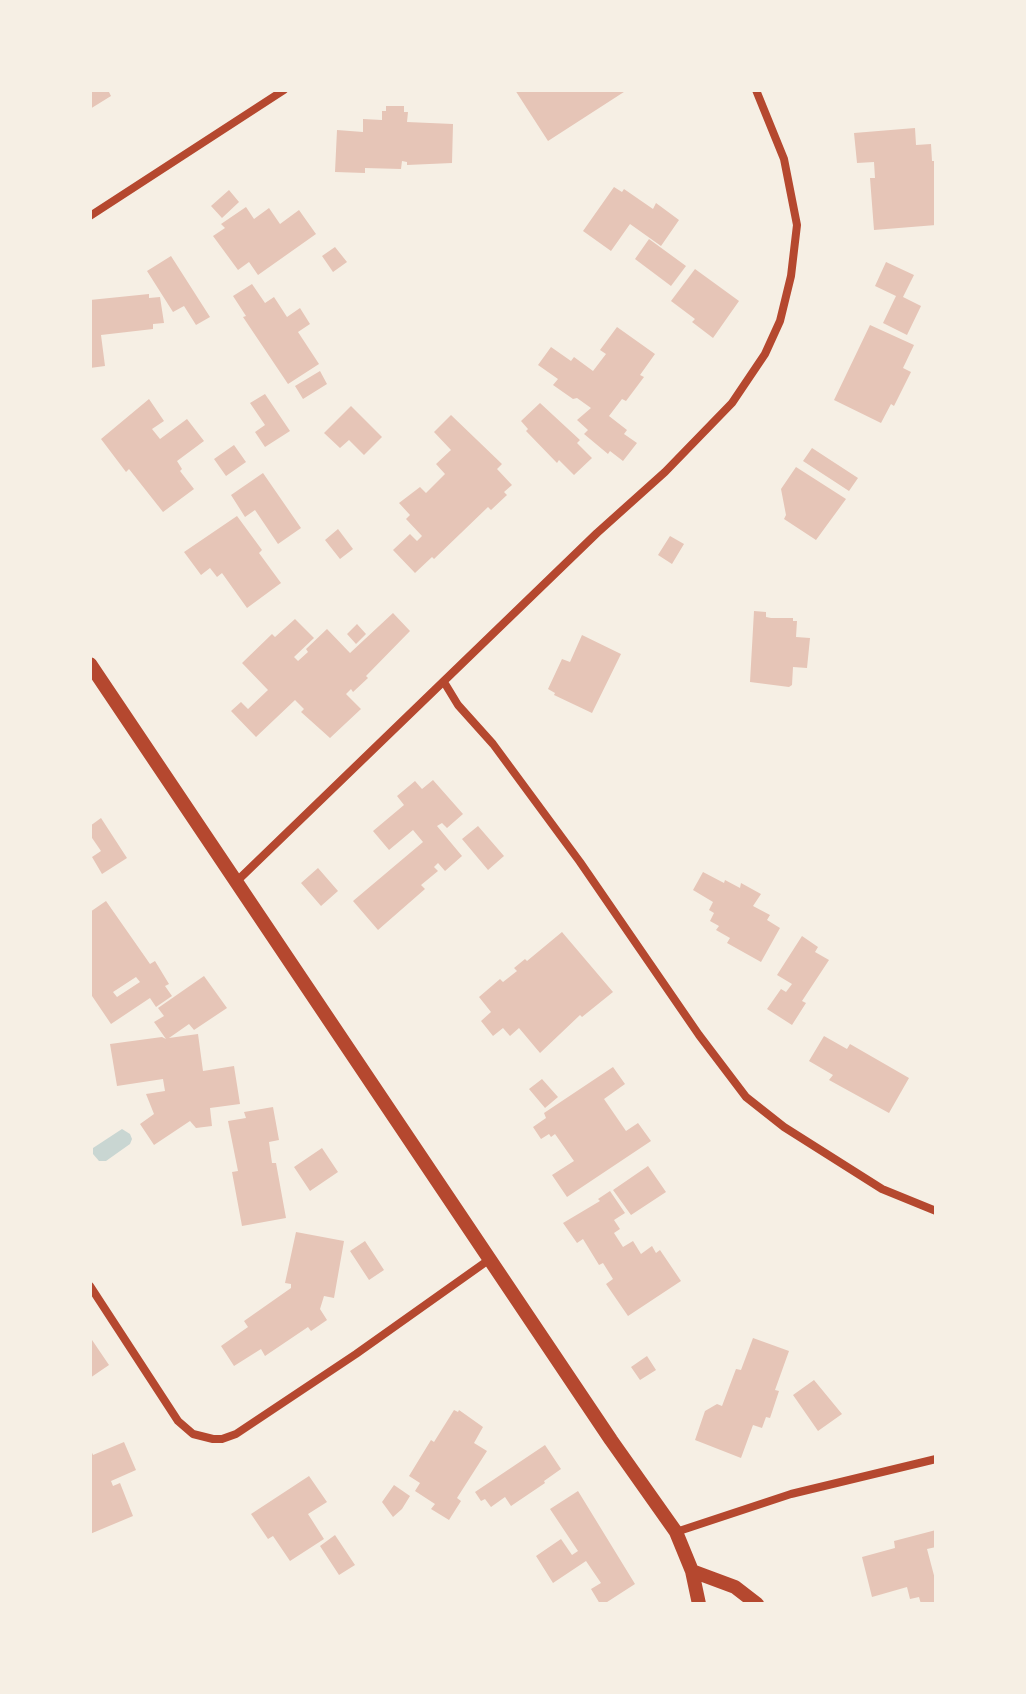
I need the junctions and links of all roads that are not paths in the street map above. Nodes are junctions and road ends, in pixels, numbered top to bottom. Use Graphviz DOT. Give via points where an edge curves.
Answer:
graph roads {
  1 [pos="284,90"];
  2 [pos="756,90"];
  3 [pos="90,216"];
  4 [pos="90,664"];
  5 [pos="444,682"];
  6 [pos="237,881"];
  7 [pos="936,1211"];
  8 [pos="490,1259"];
  9 [pos="90,1286"];
  10 [pos="936,1459"];
  11 [pos="676,1532"];
  12 [pos="692,1571"];
  13 [pos="699,1604"];
  14 [pos="757,1604"];
  1 -- 3 [label="street"];
  2 -- 5 [label="street" via="784,159 797,225 780,321 765,354 732,403 665,472"];
  4 -- 6 [label="street"];
  5 -- 6 [label="street"];
  5 -- 7 [label="street" via="580,862 746,1097 850,1170"];
  6 -- 8 [label="street"];
  8 -- 9 [label="street" via="356,1354 222,1439 193,1434 178,1421"];
  8 -- 11 [label="street"];
  10 -- 11 [label="street" via="791,1494"];
  11 -- 12 [label="street"];
  12 -- 13 [label="street"];
  12 -- 14 [label="street" via="735,1587"];
}
